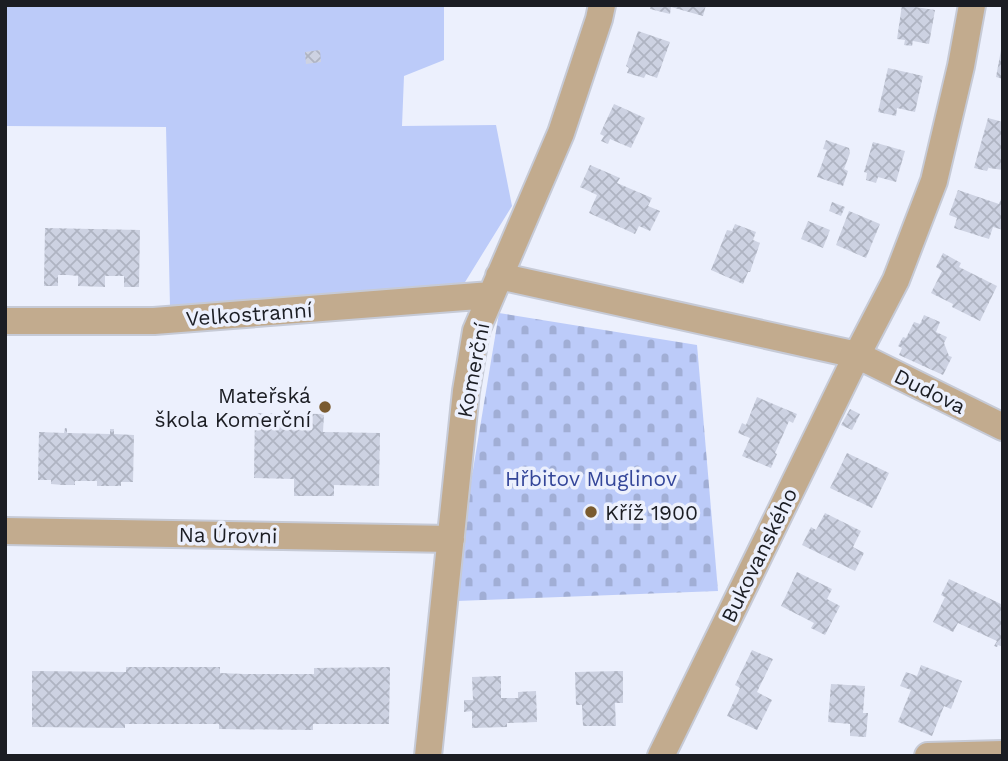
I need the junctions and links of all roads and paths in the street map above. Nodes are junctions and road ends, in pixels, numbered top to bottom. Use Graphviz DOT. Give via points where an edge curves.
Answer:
graph roads {
  1 [pos="602,5"];
  2 [pos="972,5"];
  3 [pos="495,286"];
  4 [pos="5,321"];
  5 [pos="857,355"];
  6 [pos="1003,427"];
  7 [pos="5,531"];
  8 [pos="451,539"];
  9 [pos="1003,754"];
  10 [pos="428,756"];
  11 [pos="661,756"];
  12 [pos="928,756"];
  1 -- 3 [label="street, Komerční" via="561,133"];
  2 -- 5 [label="street, Bukovanského" via="934,181 895,281"];
  3 -- 4 [label="street, Velkostranní" via="154,321"];
  3 -- 5 [label="street"];
  3 -- 8 [label="street, Komerční" via="476,331"];
  5 -- 6 [label="street, Dudova"];
  5 -- 11 [label="street, Bukovanského"];
  7 -- 8 [label="street, Na Úrovni"];
  8 -- 10 [label="street, Komerční"];
  9 -- 12 [label="street"];
}
